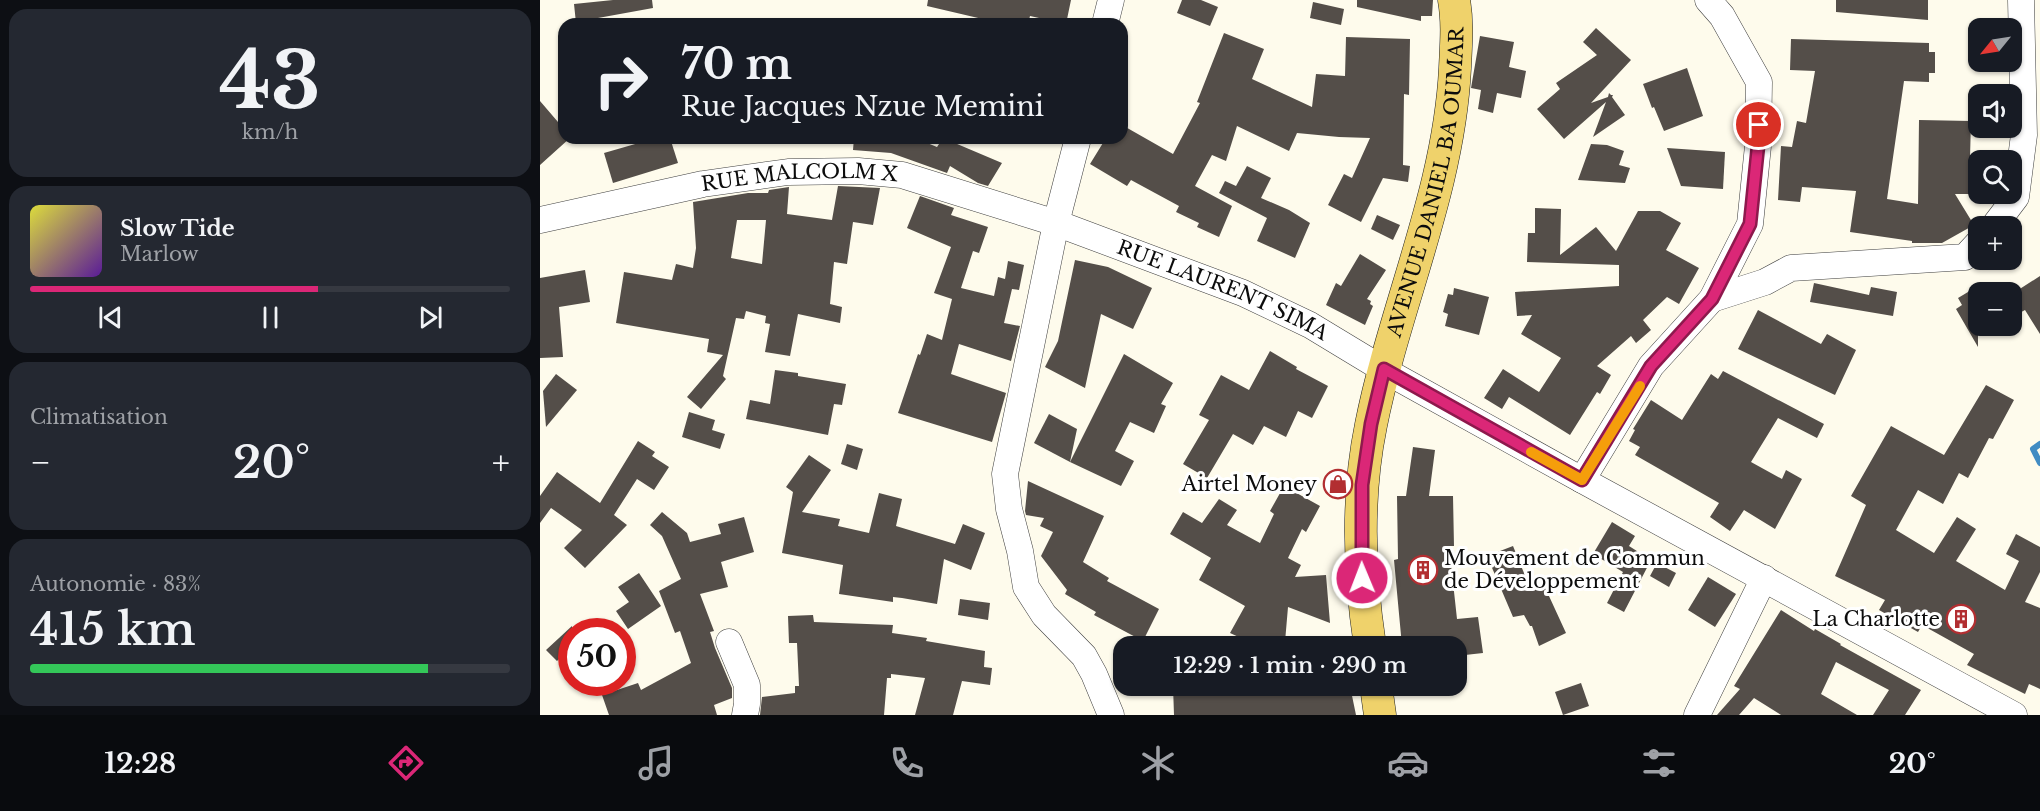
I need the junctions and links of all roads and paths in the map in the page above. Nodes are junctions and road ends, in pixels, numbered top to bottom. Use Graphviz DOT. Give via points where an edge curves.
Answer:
graph roads {
  1 [pos="1111,0"];
  2 [pos="1455,0"];
  3 [pos="1708,0"];
  4 [pos="2021,0"];
  5 [pos="1106,18"];
  6 [pos="1076,144"];
  7 [pos="2002,216"];
  8 [pos="540,219"];
  9 [pos="1056,223"];
  10 [pos="1968,254"];
  11 [pos="1712,299"];
  12 [pos="1384,369"];
  13 [pos="1582,480"];
  14 [pos="1764,578"];
  15 [pos="1369,636"];
  16 [pos="729,642"];
  17 [pos="1377,696"];
  18 [pos="745,715"];
  19 [pos="1111,715"];
  20 [pos="1380,715"];
  21 [pos="1697,715"];
  22 [pos="2014,715"];
  1 -- 5 [label="street"];
  2 -- 12 [label="main road, AVENUE DANIEL BA OUMAR" via="1454,104 1449,135"];
  3 -- 11 [label="street" via="1722,16 1759,82 1758,146 1750,224"];
  4 -- 7 [label="street" via="2024,135 2016,197"];
  6 -- 9 [label="street"];
  8 -- 9 [label="street, RUE MALCOLM X" via="703,184 788,172 858,171 902,175"];
  9 -- 12 [label="street, RUE LAURENT SIMA" via="1243,292 1310,325"];
  9 -- 19 [label="street" via="1005,474 1026,587 1044,615 1084,656"];
  10 -- 11 [label="street" via="1791,268 1765,282"];
  11 -- 13 [label="street" via="1651,366"];
  12 -- 13 [label="street, RUE LAURENT SIMA"];
  12 -- 15 [label="main road, AVENUE DANIEL BA OUMAR" via="1362,485 1362,578"];
  13 -- 14 [label="street, RUE LAURENT SIMA"];
  14 -- 21 [label="street"];
  14 -- 22 [label="street, RUE LAURENT SIMA"];
  16 -- 18 [label="street" via="747,685"];
  17 -- 20 [label="main road"];
}
